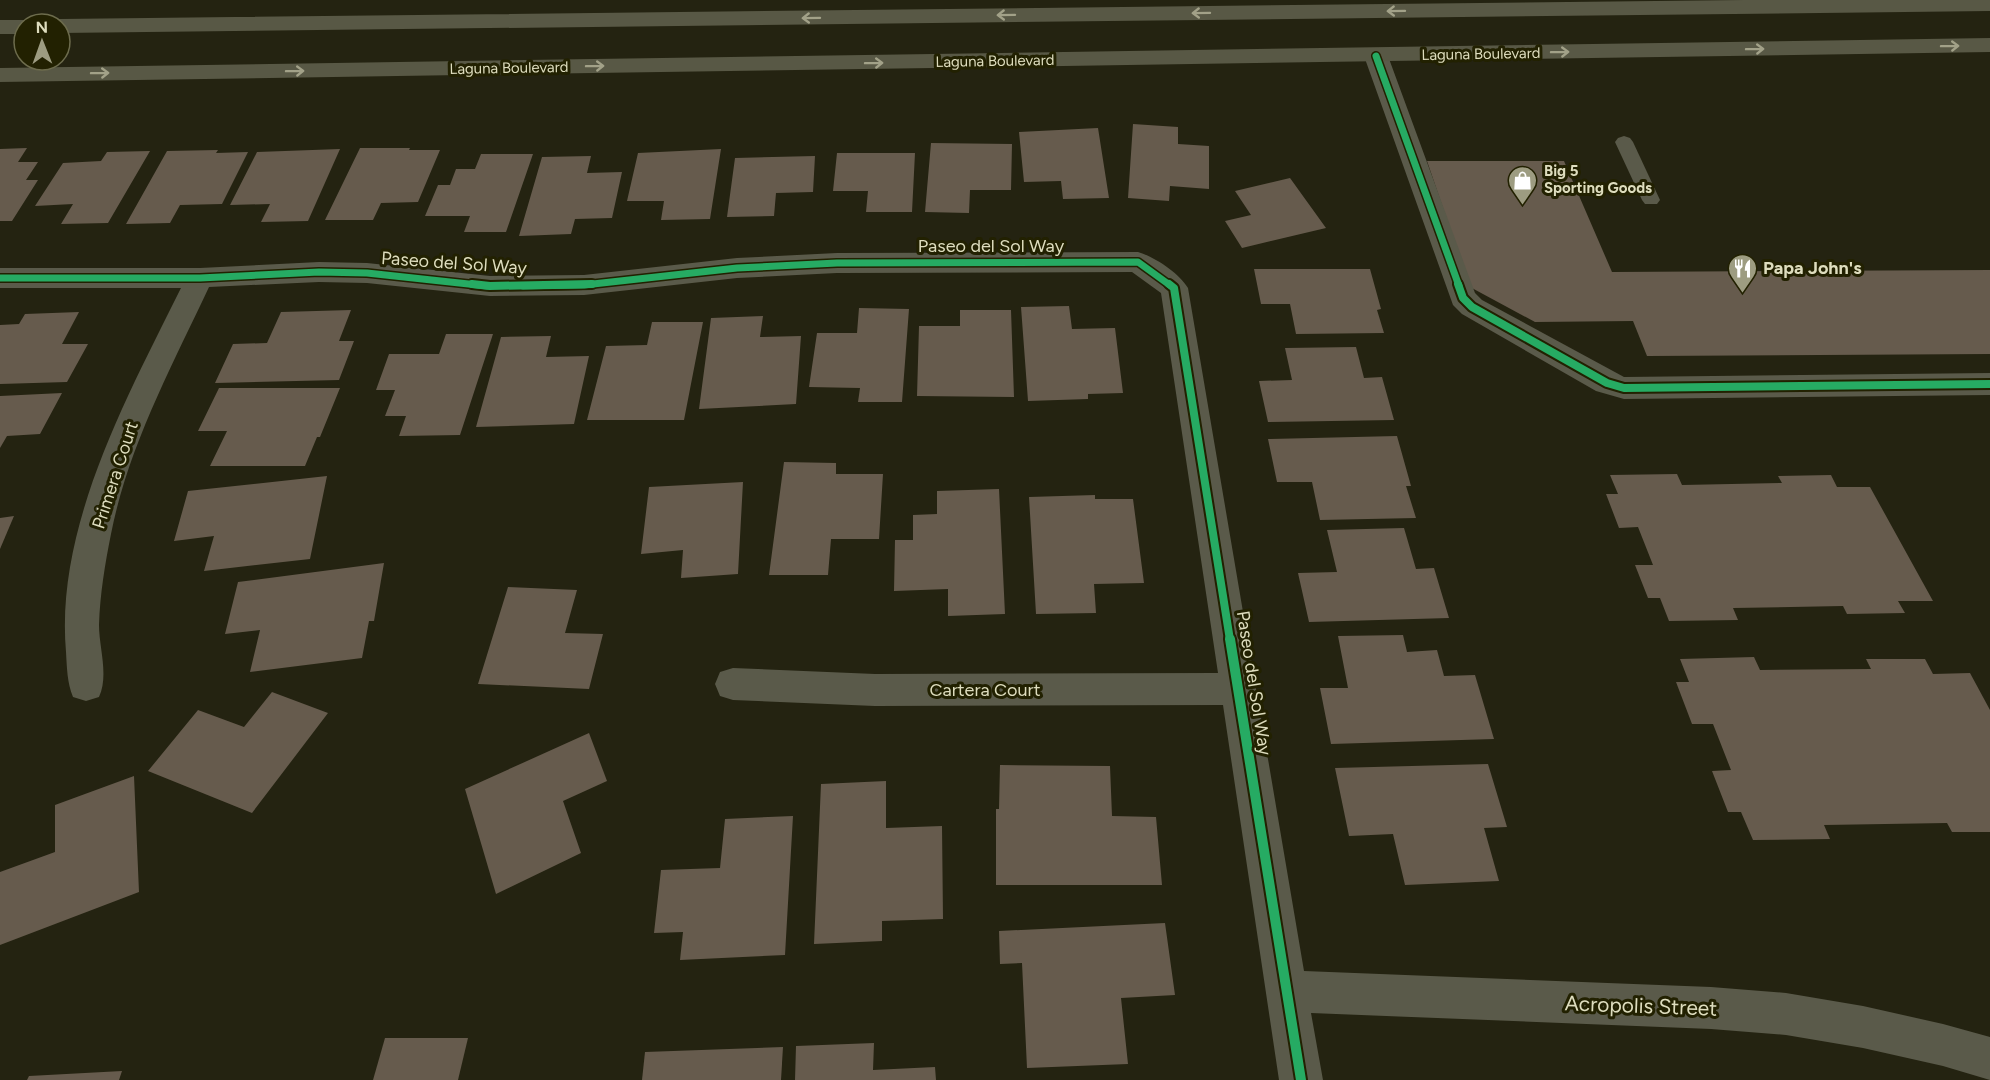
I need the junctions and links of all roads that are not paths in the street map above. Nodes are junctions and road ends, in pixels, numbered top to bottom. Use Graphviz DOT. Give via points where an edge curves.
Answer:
graph roads {
  1 [pos="1990,4"];
  2 [pos="72,26"];
  3 [pos="1990,45"];
  4 [pos="1376,56"];
  5 [pos="0,75"];
  6 [pos="1624,142"];
  7 [pos="1651,201"];
  8 [pos="0,278"];
  9 [pos="200,278"];
  10 [pos="1990,384"];
  11 [pos="732,684"];
  12 [pos="86,685"];
  13 [pos="1239,689"];
  14 [pos="1287,992"];
  15 [pos="1990,1059"];
  16 [pos="1301,1080"];
  1 -- 2 [label="main road, one-way"];
  4 -- 3 [label="main road, Laguna Boulevard, one-way"];
  5 -- 4 [label="main road, Laguna Boulevard, one-way"];
  4 -- 10 [label="street" via="1463,298 1472,307 1607,384 1624,388"];
  6 -- 7 [label="lane"];
  8 -- 9 [label="street, Paseo del Sol Way"];
  9 -- 12 [label="street, Primera Court" via="118,453 87,574 82,622"];
  9 -- 13 [label="street, Paseo del Sol Way" via="319,272 490,286 584,285 736,268 837,263 1138,262 1174,288"];
  11 -- 13 [label="street, Cartera Court" via="875,690"];
  13 -- 14 [label="street, Paseo del Sol Way"];
  14 -- 15 [label="street, Acropolis Street" via="1786,1014 1863,1027"];
  14 -- 16 [label="street, Paseo del Sol Way"];
}
